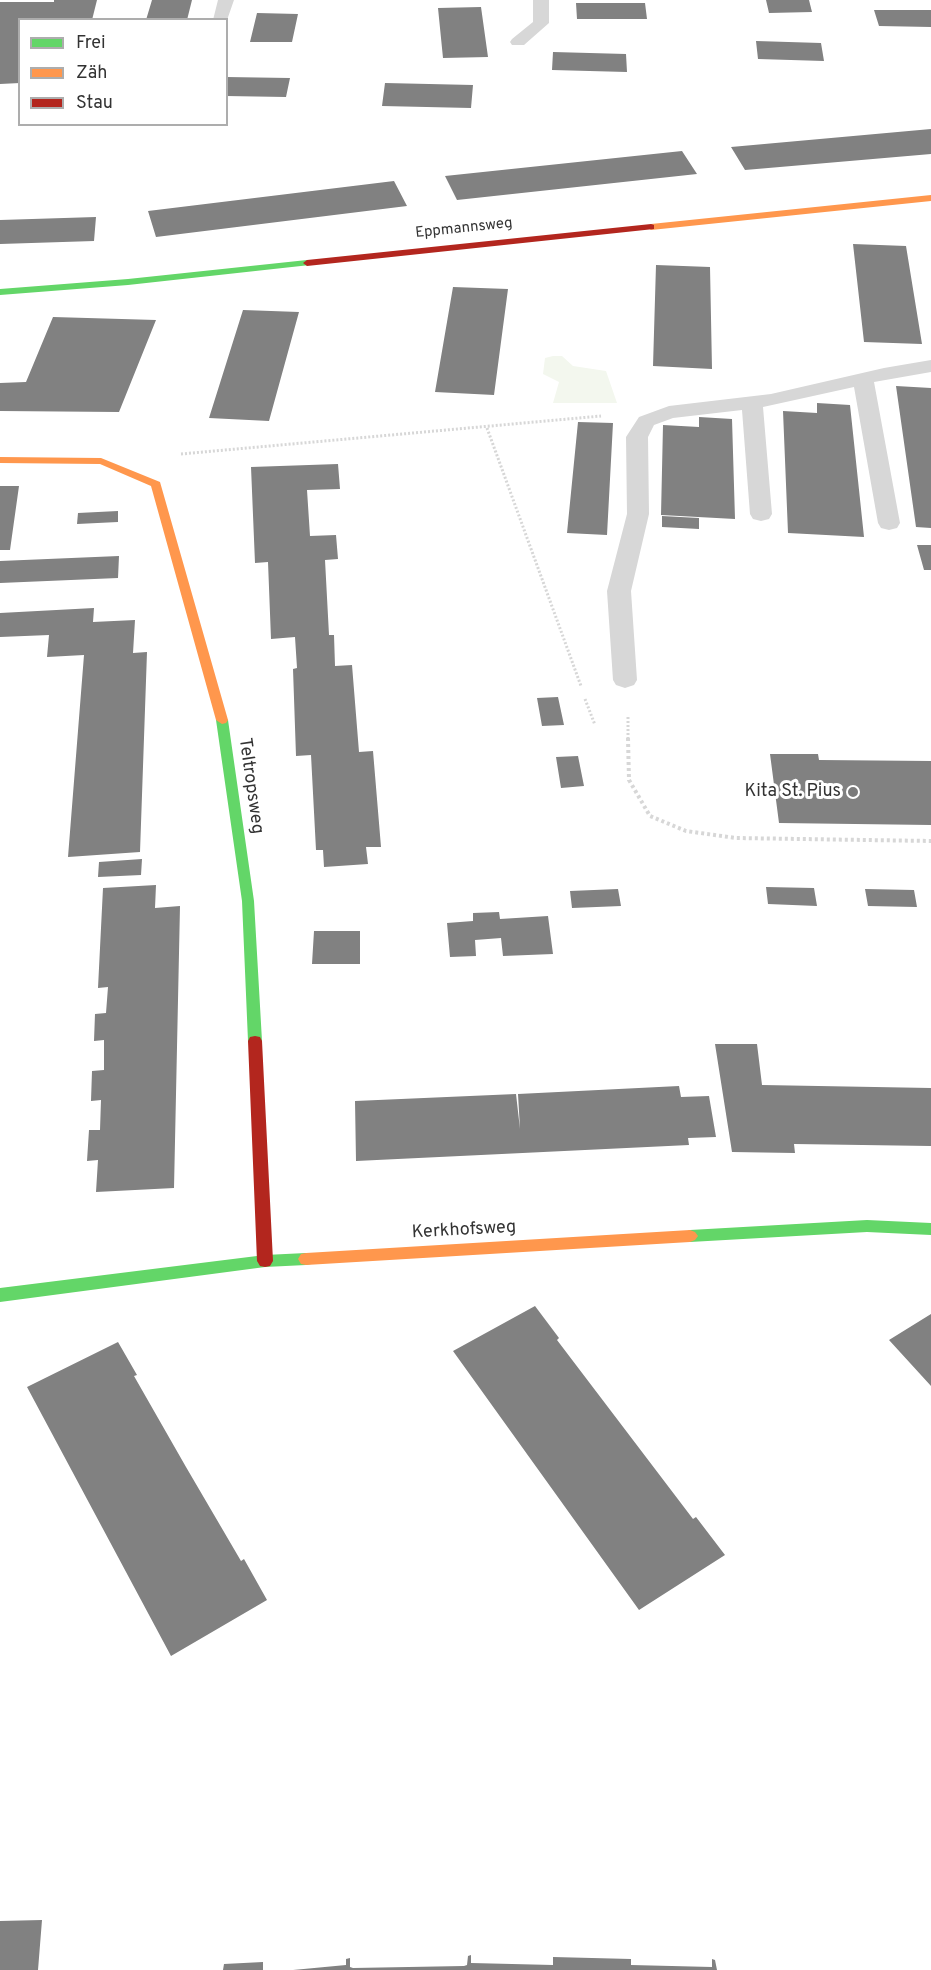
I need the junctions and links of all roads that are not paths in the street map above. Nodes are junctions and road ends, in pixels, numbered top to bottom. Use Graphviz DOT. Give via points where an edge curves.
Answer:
graph roads {
  1 [pos="226,0"];
  2 [pos="541,0"];
  3 [pos="222,18"];
  4 [pos="518,42"];
  5 [pos="931,198"];
  6 [pos="0,292"];
  7 [pos="931,366"];
  8 [pos="863,379"];
  9 [pos="752,402"];
  10 [pos="0,460"];
  11 [pos="760,514"];
  12 [pos="889,523"];
  13 [pos="625,680"];
  14 [pos="931,1229"];
  15 [pos="266,1261"];
  16 [pos="0,1295"];
  1 -- 3 [label="lane"];
  2 -- 4 [label="lane" via="541,23"];
  5 -- 6 [label="street, Eppmannsweg"];
  7 -- 8 [label="lane"];
  8 -- 9 [label="lane"];
  8 -- 12 [label="lane"];
  9 -- 11 [label="lane"];
  9 -- 13 [label="lane" via="669,412 646,421 637,437 638,514 619,591"];
  10 -- 15 [label="street, Teltropsweg" via="101,461 156,484 222,721 242,856 248,901"];
  14 -- 15 [label="street, Kerkhofsweg" via="867,1226"];
  15 -- 16 [label="street, Kerkhofsweg"];
}
